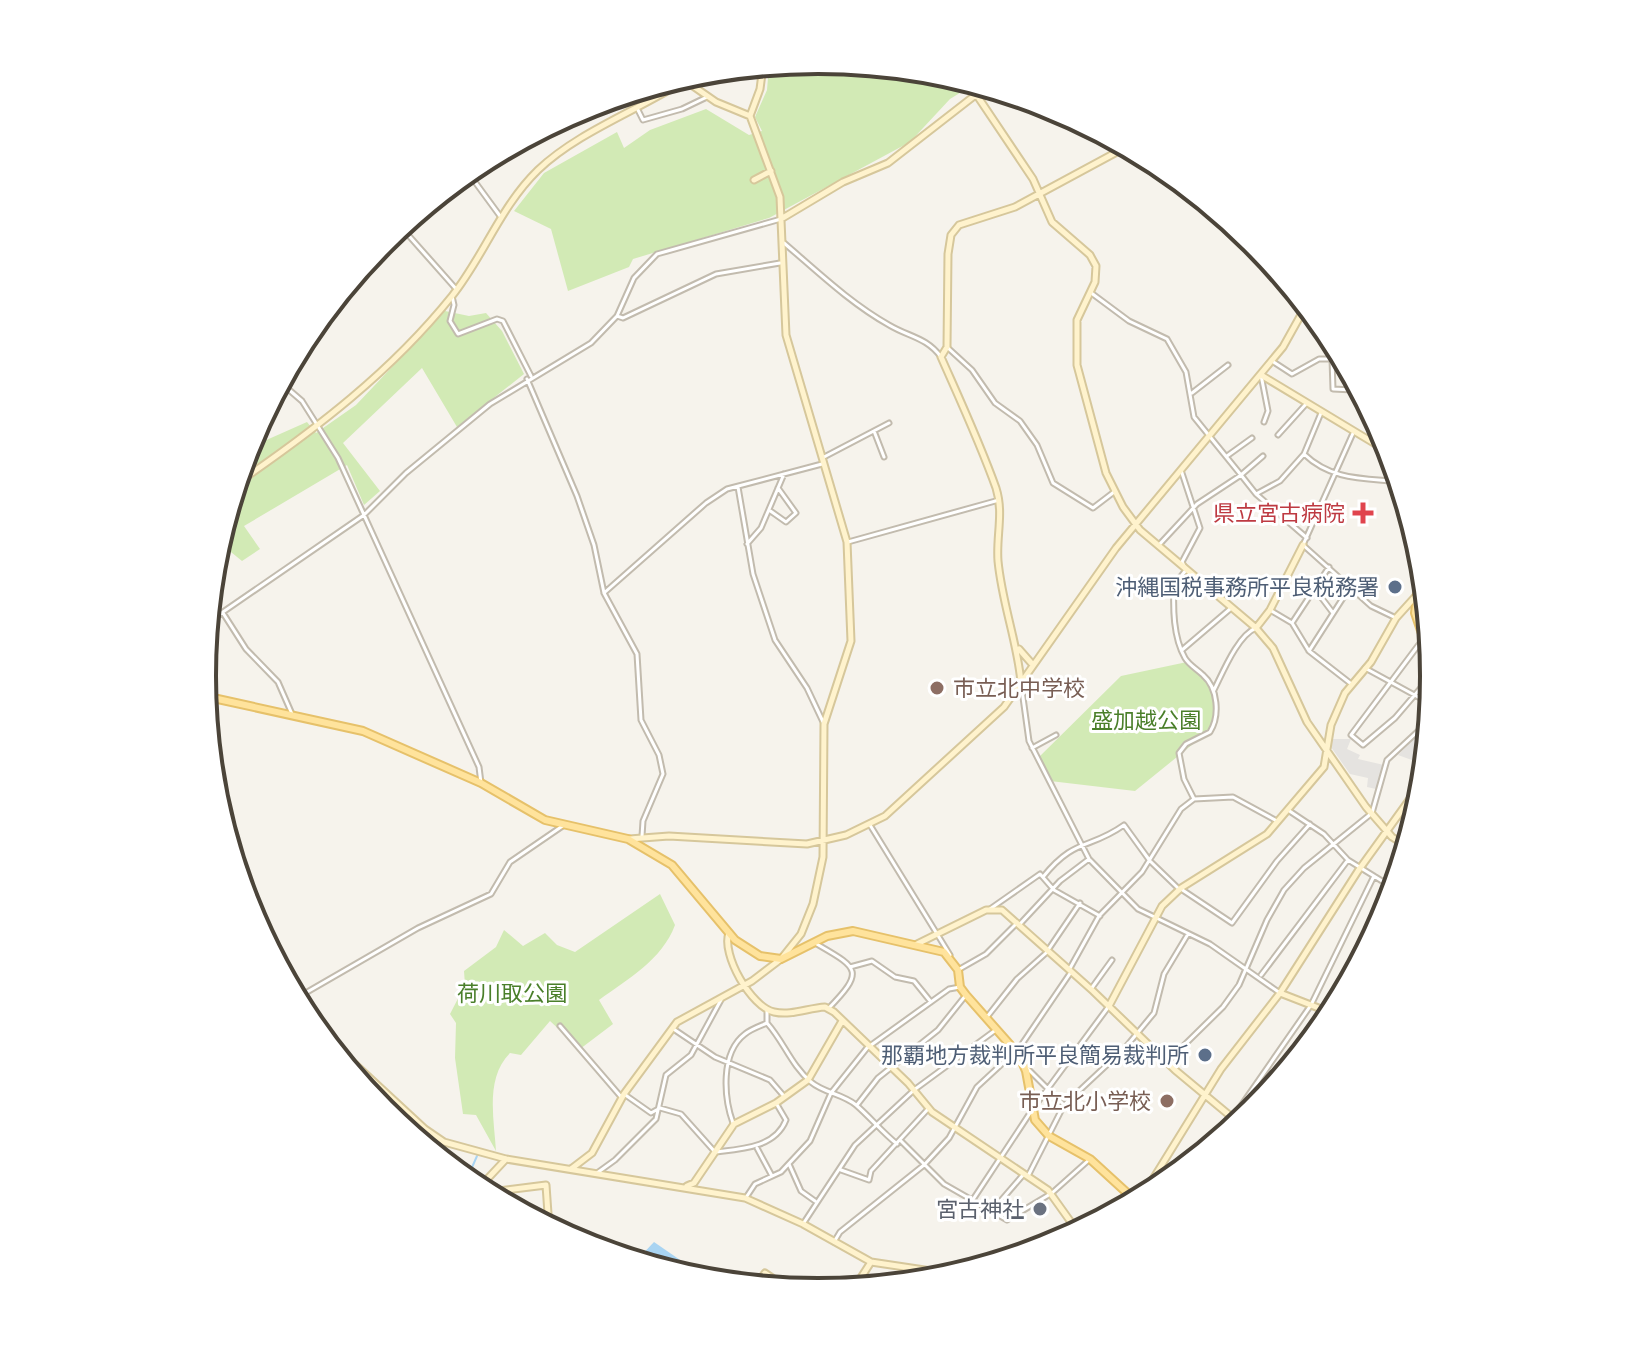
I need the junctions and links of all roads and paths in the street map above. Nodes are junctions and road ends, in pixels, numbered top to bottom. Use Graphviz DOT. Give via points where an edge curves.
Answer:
graph roads {
  1 [pos="762,77"];
  2 [pos="694,88"];
  3 [pos="975,95"];
  4 [pos="977,96"];
  5 [pos="657,97"];
  6 [pos="707,97"];
  7 [pos="638,110"];
  8 [pos="750,116"];
  9 [pos="1115,152"];
  10 [pos="771,171"];
  11 [pos="754,180"];
  12 [pos="475,182"];
  13 [pos="1040,191"];
  14 [pos="500,216"];
  15 [pos="781,219"];
  16 [pos="408,236"];
  17 [pos="781,241"];
  18 [pos="780,263"];
  19 [pos="457,290"];
  20 [pos="1090,291"];
  21 [pos="452,296"];
  22 [pos="617,316"];
  23 [pos="1301,317"];
  24 [pos="947,347"];
  25 [pos="941,357"];
  26 [pos="1330,359"];
  27 [pos="1272,361"];
  28 [pos="1332,363"];
  29 [pos="1228,365"];
  30 [pos="1261,375"];
  31 [pos="529,378"];
  32 [pos="289,390"];
  33 [pos="1348,390"];
  34 [pos="1192,393"];
  35 [pos="1306,404"];
  36 [pos="1321,413"];
  37 [pos="1264,422"];
  38 [pos="889,423"];
  39 [pos="317,425"];
  40 [pos="873,430"];
  41 [pos="1354,430"];
  42 [pos="1209,434"];
  43 [pos="1278,435"];
  44 [pos="1252,438"];
  45 [pos="1373,442"];
  46 [pos="1304,454"];
  47 [pos="1227,456"];
  48 [pos="1263,456"];
  49 [pos="884,457"];
  50 [pos="825,460"];
  51 [pos="1181,470"];
  52 [pos="252,472"];
  53 [pos="1335,472"];
  54 [pos="785,473"];
  55 [pos="1241,475"];
  56 [pos="1388,482"];
  57 [pos="738,486"];
  58 [pos="778,488"];
  59 [pos="1117,490"];
  60 [pos="1256,494"];
  61 [pos="999,500"];
  62 [pos="1194,507"];
  63 [pos="769,510"];
  64 [pos="364,515"];
  65 [pos="1135,525"];
  66 [pos="1307,538"];
  67 [pos="847,542"];
  68 [pos="747,544"];
  69 [pos="1303,545"];
  70 [pos="1158,546"];
  71 [pos="1329,567"];
  72 [pos="1186,570"];
  73 [pos="1350,587"];
  74 [pos="1315,589"];
  75 [pos="604,593"];
  76 [pos="1415,597"];
  77 [pos="1230,609"];
  78 [pos="1270,610"];
  79 [pos="223,613"];
  80 [pos="1333,613"];
  81 [pos="219,615"];
  82 [pos="1396,618"];
  83 [pos="1292,623"];
  84 [pos="1419,625"];
  85 [pos="1256,628"];
  86 [pos="1420,643"];
  87 [pos="1018,648"];
  88 [pos="1182,650"];
  89 [pos="1309,651"];
  90 [pos="1033,665"];
  91 [pos="1365,668"];
  92 [pos="1389,681"];
  93 [pos="1021,683"];
  94 [pos="1350,683"];
  95 [pos="1421,686"];
  96 [pos="1214,690"];
  97 [pos="1414,696"];
  98 [pos="217,699"];
  99 [pos="1420,700"];
  100 [pos="293,715"];
  101 [pos="824,724"];
  102 [pos="1418,731"];
  103 [pos="1056,735"];
  104 [pos="1032,748"];
  105 [pos="1328,751"];
  106 [pos="481,783"];
  107 [pos="1194,799"];
  108 [pos="1407,803"];
  109 [pos="1288,810"];
  110 [pos="1372,813"];
  111 [pos="1278,822"];
  112 [pos="1310,824"];
  113 [pos="564,825"];
  114 [pos="870,825"];
  115 [pos="1387,831"];
  116 [pos="642,836"];
  117 [pos="628,839"];
  118 [pos="1398,839"];
  119 [pos="826,841"];
  120 [pos="1079,844"];
  121 [pos="1336,844"];
  122 [pos="1089,859"];
  123 [pos="1348,860"];
  124 [pos="1150,861"];
  125 [pos="1360,869"];
  126 [pos="1374,876"];
  127 [pos="1043,877"];
  128 [pos="1384,882"];
  129 [pos="1180,889"];
  130 [pos="1054,890"];
  131 [pos="1123,892"];
  132 [pos="1080,903"];
  133 [pos="990,909"];
  134 [pos="1100,916"];
  135 [pos="1155,918"];
  136 [pos="1019,924"];
  137 [pos="729,933"];
  138 [pos="1188,934"];
  139 [pos="940,935"];
  140 [pos="815,943"];
  141 [pos="916,944"];
  142 [pos="1048,951"];
  143 [pos="951,958"];
  144 [pos="781,959"];
  145 [pos="1112,960"];
  146 [pos="850,967"];
  147 [pos="1247,968"];
  148 [pos="958,970"];
  149 [pos="1070,971"];
  150 [pos="1261,976"];
  151 [pos="744,986"];
  152 [pos="960,987"];
  153 [pos="1091,989"];
  154 [pos="306,993"];
  155 [pos="1280,993"];
  156 [pos="724,995"];
  157 [pos="966,995"];
  158 [pos="931,1002"];
  159 [pos="1311,1005"];
  160 [pos="1109,1006"];
  161 [pos="828,1009"];
  162 [pos="1320,1009"];
  163 [pos="767,1010"];
  164 [pos="986,1017"];
  165 [pos="842,1021"];
  166 [pos="767,1023"];
  167 [pos="560,1026"];
  168 [pos="672,1028"];
  169 [pos="997,1029"];
  170 [pos="1138,1035"];
  171 [pos="696,1047"];
  172 [pos="867,1048"];
  173 [pos="1016,1051"];
  174 [pos="728,1062"];
  175 [pos="1022,1062"];
  176 [pos="1167,1062"];
  177 [pos="890,1067"];
  178 [pos="369,1077"];
  179 [pos="808,1080"];
  180 [pos="914,1090"];
  181 [pos="1047,1091"];
  182 [pos="831,1093"];
  183 [pos="1205,1093"];
  184 [pos="623,1096"];
  185 [pos="785,1097"];
  186 [pos="395,1101"];
  187 [pos="776,1103"];
  188 [pos="393,1104"];
  189 [pos="857,1105"];
  190 [pos="1064,1105"];
  191 [pos="660,1108"];
  192 [pos="1240,1108"];
  193 [pos="928,1109"];
  194 [pos="1032,1110"];
  195 [pos="1230,1117"];
  196 [pos="734,1124"];
  197 [pos="875,1127"];
  198 [pos="955,1129"];
  199 [pos="1049,1136"];
  200 [pos="899,1143"];
  201 [pos="757,1146"];
  202 [pos="715,1152"];
  203 [pos="1000,1157"];
  204 [pos="506,1159"];
  205 [pos="1090,1159"];
  206 [pos="789,1164"];
  207 [pos="924,1165"];
  208 [pos="571,1169"];
  209 [pos="841,1170"];
  210 [pos="597,1173"];
  211 [pos="1026,1175"];
  212 [pos="772,1176"];
  213 [pos="1154,1176"];
  214 [pos="488,1180"];
  215 [pos="686,1187"];
  216 [pos="502,1188"];
  217 [pos="1129,1192"];
  218 [pos="1052,1193"];
  219 [pos="745,1198"];
  220 [pos="815,1201"];
  221 [pos="972,1201"];
  222 [pos="991,1212"];
  223 [pos="548,1215"];
  224 [pos="1072,1223"];
  225 [pos="803,1224"];
  226 [pos="834,1242"];
  227 [pos="871,1262"];
  228 [pos="922,1270"];
  229 [pos="861,1278"];
  1 -- 8 [label="street"];
  2 -- 6 [label="street"];
  3 -- 15 [label="street" via="888,163 843,182"];
  4 -- 13 [label="street"];
  5 -- 7 [label="street"];
  6 -- 7 [label="street" via="643,120"];
  6 -- 8 [label="street"];
  7 -- 14 [label="street" via="554,156"];
  8 -- 10 [label="street"];
  9 -- 13 [label="street"];
  10 -- 11 [label="street"];
  10 -- 15 [label="street"];
  12 -- 14 [label="street"];
  13 -- 20 [label="street" via="1052,222 1094,262 1097,276"];
  13 -- 24 [label="street" via="1015,207 966,222 951,235"];
  14 -- 19 [label="street"];
  15 -- 17 [label="street"];
  15 -- 22 [label="street" via="657,254 634,278"];
  16 -- 19 [label="street"];
  17 -- 18 [label="street"];
  17 -- 25 [label="street" via="828,282 891,326 925,339"];
  18 -- 22 [label="street" via="716,274 623,318"];
  18 -- 50 [label="street" via="786,335"];
  19 -- 21 [label="street"];
  20 -- 34 [label="street" via="1129,321 1163,335 1186,372"];
  20 -- 59 [label="street" via="1077,320 1077,365 1106,473"];
  21 -- 31 [label="street" via="449,317 458,334 503,321"];
  21 -- 39 [label="street" via="379,376"];
  22 -- 31 [label="street" via="591,343"];
  23 -- 27 [label="street"];
  24 -- 25 [label="street"];
  24 -- 59 [label="street" via="972,370 995,403 1020,421 1053,483 1093,508"];
  25 -- 61 [label="street"];
  26 -- 27 [label="street" via="1292,374"];
  27 -- 30 [label="street"];
  28 -- 33 [label="street" via="1333,389"];
  29 -- 34 [label="street"];
  30 -- 35 [label="street"];
  30 -- 37 [label="street" via="1268,411"];
  30 -- 42 [label="street"];
  31 -- 64 [label="street" via="418,463"];
  31 -- 75 [label="street" via="577,496"];
  32 -- 39 [label="street"];
  34 -- 42 [label="street" via="1194,417"];
  35 -- 36 [label="street"];
  35 -- 43 [label="street"];
  36 -- 41 [label="street"];
  36 -- 46 [label="street"];
  38 -- 40 [label="street"];
  39 -- 52 [label="street"];
  39 -- 64 [label="street"];
  40 -- 49 [label="street"];
  40 -- 50 [label="street"];
  41 -- 45 [label="street"];
  41 -- 53 [label="street"];
  42 -- 47 [label="street"];
  42 -- 51 [label="street"];
  44 -- 47 [label="street"];
  46 -- 53 [label="street" via="1318,467"];
  46 -- 60 [label="street" via="1280,481"];
  47 -- 55 [label="street"];
  48 -- 55 [label="street"];
  50 -- 54 [label="street"];
  50 -- 67 [label="street"];
  51 -- 62 [label="street"];
  51 -- 65 [label="street"];
  53 -- 56 [label="street" via="1349,480"];
  53 -- 66 [label="street"];
  54 -- 57 [label="street"];
  54 -- 58 [label="street"];
  55 -- 60 [label="street"];
  55 -- 62 [label="street"];
  57 -- 68 [label="street"];
  57 -- 75 [label="street" via="706,503"];
  58 -- 63 [label="street"];
  58 -- 63 [label="street" via="796,513 786,522"];
  59 -- 65 [label="street"];
  60 -- 66 [label="street"];
  61 -- 67 [label="street"];
  61 -- 87 [label="street" via="999,570"];
  62 -- 70 [label="street"];
  62 -- 72 [label="street" via="1200,528 1182,562"];
  63 -- 68 [label="street"];
  64 -- 79 [label="street"];
  64 -- 106 [label="street"];
  65 -- 70 [label="street"];
  65 -- 90 [label="street"];
  66 -- 69 [label="street"];
  67 -- 101 [label="street" via="851,641"];
  68 -- 101 [label="street" via="775,640"];
  69 -- 71 [label="street"];
  69 -- 78 [label="street"];
  70 -- 72 [label="street"];
  71 -- 73 [label="street"];
  71 -- 74 [label="street"];
  72 -- 77 [label="street"];
  72 -- 88 [label="street" via="1174,589"];
  73 -- 80 [label="street"];
  73 -- 82 [label="street" via="1371,606"];
  74 -- 80 [label="street"];
  74 -- 83 [label="street"];
  75 -- 116 [label="street" via="637,654 641,720 662,766"];
  76 -- 82 [label="street"];
  76 -- 84 [label="main road"];
  77 -- 85 [label="street"];
  77 -- 88 [label="street"];
  78 -- 83 [label="street"];
  78 -- 85 [label="street"];
  79 -- 81 [label="street"];
  79 -- 100 [label="street" via="246,649 278,682"];
  80 -- 89 [label="street"];
  82 -- 91 [label="street"];
  83 -- 89 [label="street"];
  85 -- 96 [label="street" via="1248,631"];
  85 -- 105 [label="street" via="1273,648 1301,712"];
  86 -- 92 [label="street"];
  87 -- 90 [label="street"];
  87 -- 93 [label="street"];
  88 -- 96 [label="street"];
  89 -- 94 [label="street"];
  90 -- 93 [label="street"];
  91 -- 92 [label="street"];
  91 -- 94 [label="street"];
  92 -- 97 [label="street"];
  92 -- 97 [label="street" via="1351,735 1363,745"];
  93 -- 104 [label="street"];
  93 -- 114 [label="street" via="976,736"];
  94 -- 105 [label="street" via="1331,725"];
  95 -- 97 [label="street"];
  96 -- 107 [label="street" via="1214,727 1179,753"];
  97 -- 99 [label="street"];
  98 -- 100 [label="main road"];
  100 -- 106 [label="main road" via="363,731"];
  101 -- 119 [label="street"];
  102 -- 110 [label="street" via="1387,760"];
  103 -- 104 [label="street"];
  104 -- 120 [label="street"];
  105 -- 109 [label="street" via="1324,767"];
  105 -- 110 [label="street"];
  106 -- 113 [label="main road" via="545,820"];
  107 -- 111 [label="street" via="1229,796"];
  107 -- 124 [label="street" via="1181,809"];
  108 -- 115 [label="street"];
  109 -- 111 [label="street"];
  109 -- 112 [label="street"];
  110 -- 115 [label="street"];
  110 -- 121 [label="street"];
  111 -- 129 [label="street" via="1251,846"];
  112 -- 121 [label="street"];
  112 -- 129 [label="street" via="1232,923"];
  113 -- 117 [label="main road"];
  113 -- 154 [label="street" via="510,862 491,894 418,928"];
  114 -- 119 [label="street"];
  114 -- 139 [label="street"];
  115 -- 118 [label="street"];
  115 -- 125 [label="street"];
  116 -- 117 [label="street"];
  116 -- 119 [label="street" via="788,844"];
  117 -- 137 [label="main road" via="682,874"];
  119 -- 144 [label="street" via="813,904 801,934"];
  120 -- 122 [label="street"];
  120 -- 124 [label="street" via="1124,825"];
  120 -- 127 [label="street" via="1061,855"];
  121 -- 123 [label="street"];
  121 -- 147 [label="street" via="1284,890"];
  122 -- 130 [label="street"];
  122 -- 131 [label="street"];
  123 -- 125 [label="street"];
  123 -- 150 [label="street"];
  124 -- 129 [label="street"];
  124 -- 131 [label="street"];
  125 -- 126 [label="street"];
  125 -- 155 [label="street"];
  126 -- 128 [label="street"];
  126 -- 159 [label="street"];
  127 -- 130 [label="street"];
  127 -- 133 [label="street" via="1037,873"];
  129 -- 135 [label="street"];
  130 -- 132 [label="street"];
  130 -- 136 [label="street"];
  131 -- 134 [label="street"];
  131 -- 135 [label="street"];
  132 -- 134 [label="street"];
  132 -- 142 [label="street"];
  133 -- 136 [label="street" via="1002,910"];
  133 -- 139 [label="street"];
  134 -- 149 [label="street"];
  135 -- 138 [label="street"];
  135 -- 160 [label="street"];
  136 -- 142 [label="street"];
  136 -- 148 [label="street" via="986,954"];
  137 -- 144 [label="main road" via="751,952"];
  137 -- 151 [label="street" via="728,950"];
  138 -- 147 [label="street"];
  138 -- 170 [label="street" via="1164,974 1154,1013"];
  139 -- 141 [label="street"];
  139 -- 143 [label="street"];
  140 -- 141 [label="main road" via="848,930"];
  140 -- 144 [label="main road"];
  140 -- 146 [label="street"];
  141 -- 143 [label="main road"];
  142 -- 149 [label="street"];
  142 -- 164 [label="street"];
  143 -- 148 [label="main road"];
  144 -- 151 [label="street"];
  145 -- 153 [label="street"];
  146 -- 158 [label="street" via="872,961 895,977 914,981"];
  146 -- 161 [label="street" via="852,984"];
  147 -- 150 [label="street"];
  147 -- 176 [label="street" via="1223,1007"];
  148 -- 152 [label="main road"];
  149 -- 153 [label="street"];
  149 -- 173 [label="street"];
  150 -- 155 [label="street"];
  151 -- 156 [label="street"];
  151 -- 163 [label="street"];
  152 -- 157 [label="main road"];
  152 -- 158 [label="street"];
  153 -- 160 [label="street"];
  155 -- 159 [label="street"];
  155 -- 183 [label="street"];
  156 -- 168 [label="street"];
  156 -- 171 [label="street"];
  157 -- 164 [label="main road"];
  157 -- 177 [label="street" via="938,1030"];
  158 -- 172 [label="street"];
  159 -- 162 [label="street"];
  159 -- 192 [label="street"];
  160 -- 170 [label="street"];
  160 -- 181 [label="street"];
  161 -- 163 [label="street"];
  161 -- 165 [label="street"];
  163 -- 166 [label="street"];
  164 -- 169 [label="main road"];
  165 -- 172 [label="street"];
  165 -- 179 [label="street"];
  166 -- 174 [label="street" via="743,1035"];
  166 -- 179 [label="street"];
  167 -- 184 [label="street"];
  168 -- 171 [label="street"];
  168 -- 184 [label="street"];
  169 -- 173 [label="main road"];
  169 -- 180 [label="street"];
  170 -- 176 [label="street"];
  170 -- 190 [label="street"];
  171 -- 174 [label="street"];
  171 -- 191 [label="street" via="685,1063 666,1075"];
  172 -- 177 [label="street"];
  172 -- 182 [label="street"];
  173 -- 175 [label="main road"];
  173 -- 198 [label="street" via="977,1087"];
  174 -- 185 [label="street" via="770,1080"];
  174 -- 196 [label="street" via="726,1083"];
  175 -- 181 [label="street"];
  175 -- 194 [label="main road"];
  176 -- 183 [label="street"];
  177 -- 180 [label="street"];
  177 -- 189 [label="street"];
  178 -- 186 [label="street"];
  179 -- 182 [label="street"];
  179 -- 185 [label="street"];
  180 -- 193 [label="street"];
  180 -- 197 [label="street"];
  181 -- 190 [label="street"];
  181 -- 194 [label="street"];
  182 -- 189 [label="street"];
  182 -- 206 [label="street" via="810,1141"];
  183 -- 195 [label="street"];
  183 -- 213 [label="street"];
  184 -- 191 [label="street" via="651,1113"];
  184 -- 208 [label="street" via="592,1153"];
  185 -- 187 [label="street"];
  186 -- 188 [label="street"];
  186 -- 204 [label="street" via="435,1137"];
  187 -- 196 [label="street"];
  187 -- 201 [label="street" via="786,1124"];
  189 -- 197 [label="street"];
  190 -- 199 [label="street"];
  191 -- 202 [label="street" via="681,1114"];
  191 -- 210 [label="street" via="650,1126"];
  193 -- 198 [label="street"];
  193 -- 200 [label="street"];
  194 -- 199 [label="main road"];
  194 -- 203 [label="street"];
  196 -- 202 [label="street"];
  197 -- 200 [label="street"];
  197 -- 209 [label="street" via="855,1145"];
  198 -- 203 [label="street"];
  198 -- 207 [label="street"];
  199 -- 205 [label="main road"];
  199 -- 211 [label="street"];
  200 -- 207 [label="street"];
  200 -- 209 [label="street" via="871,1171 869,1180"];
  201 -- 202 [label="street"];
  201 -- 212 [label="street"];
  202 -- 215 [label="street"];
  203 -- 211 [label="street"];
  203 -- 221 [label="street"];
  204 -- 208 [label="street"];
  204 -- 214 [label="street"];
  205 -- 217 [label="main road"];
  205 -- 218 [label="street"];
  206 -- 212 [label="street"];
  206 -- 220 [label="street" via="801,1191"];
  207 -- 221 [label="street"];
  207 -- 226 [label="street"];
  208 -- 210 [label="street"];
  209 -- 220 [label="street"];
  210 -- 215 [label="street"];
  211 -- 218 [label="street"];
  211 -- 222 [label="street"];
  212 -- 219 [label="street" via="755,1184"];
  215 -- 219 [label="street"];
  216 -- 223 [label="street" via="546,1185"];
  218 -- 222 [label="street" via="1011,1219"];
  218 -- 224 [label="street"];
  219 -- 225 [label="street"];
  220 -- 225 [label="street"];
  221 -- 222 [label="street"];
  225 -- 226 [label="street"];
  226 -- 227 [label="street"];
  227 -- 228 [label="street"];
  227 -- 229 [label="street"];
}
